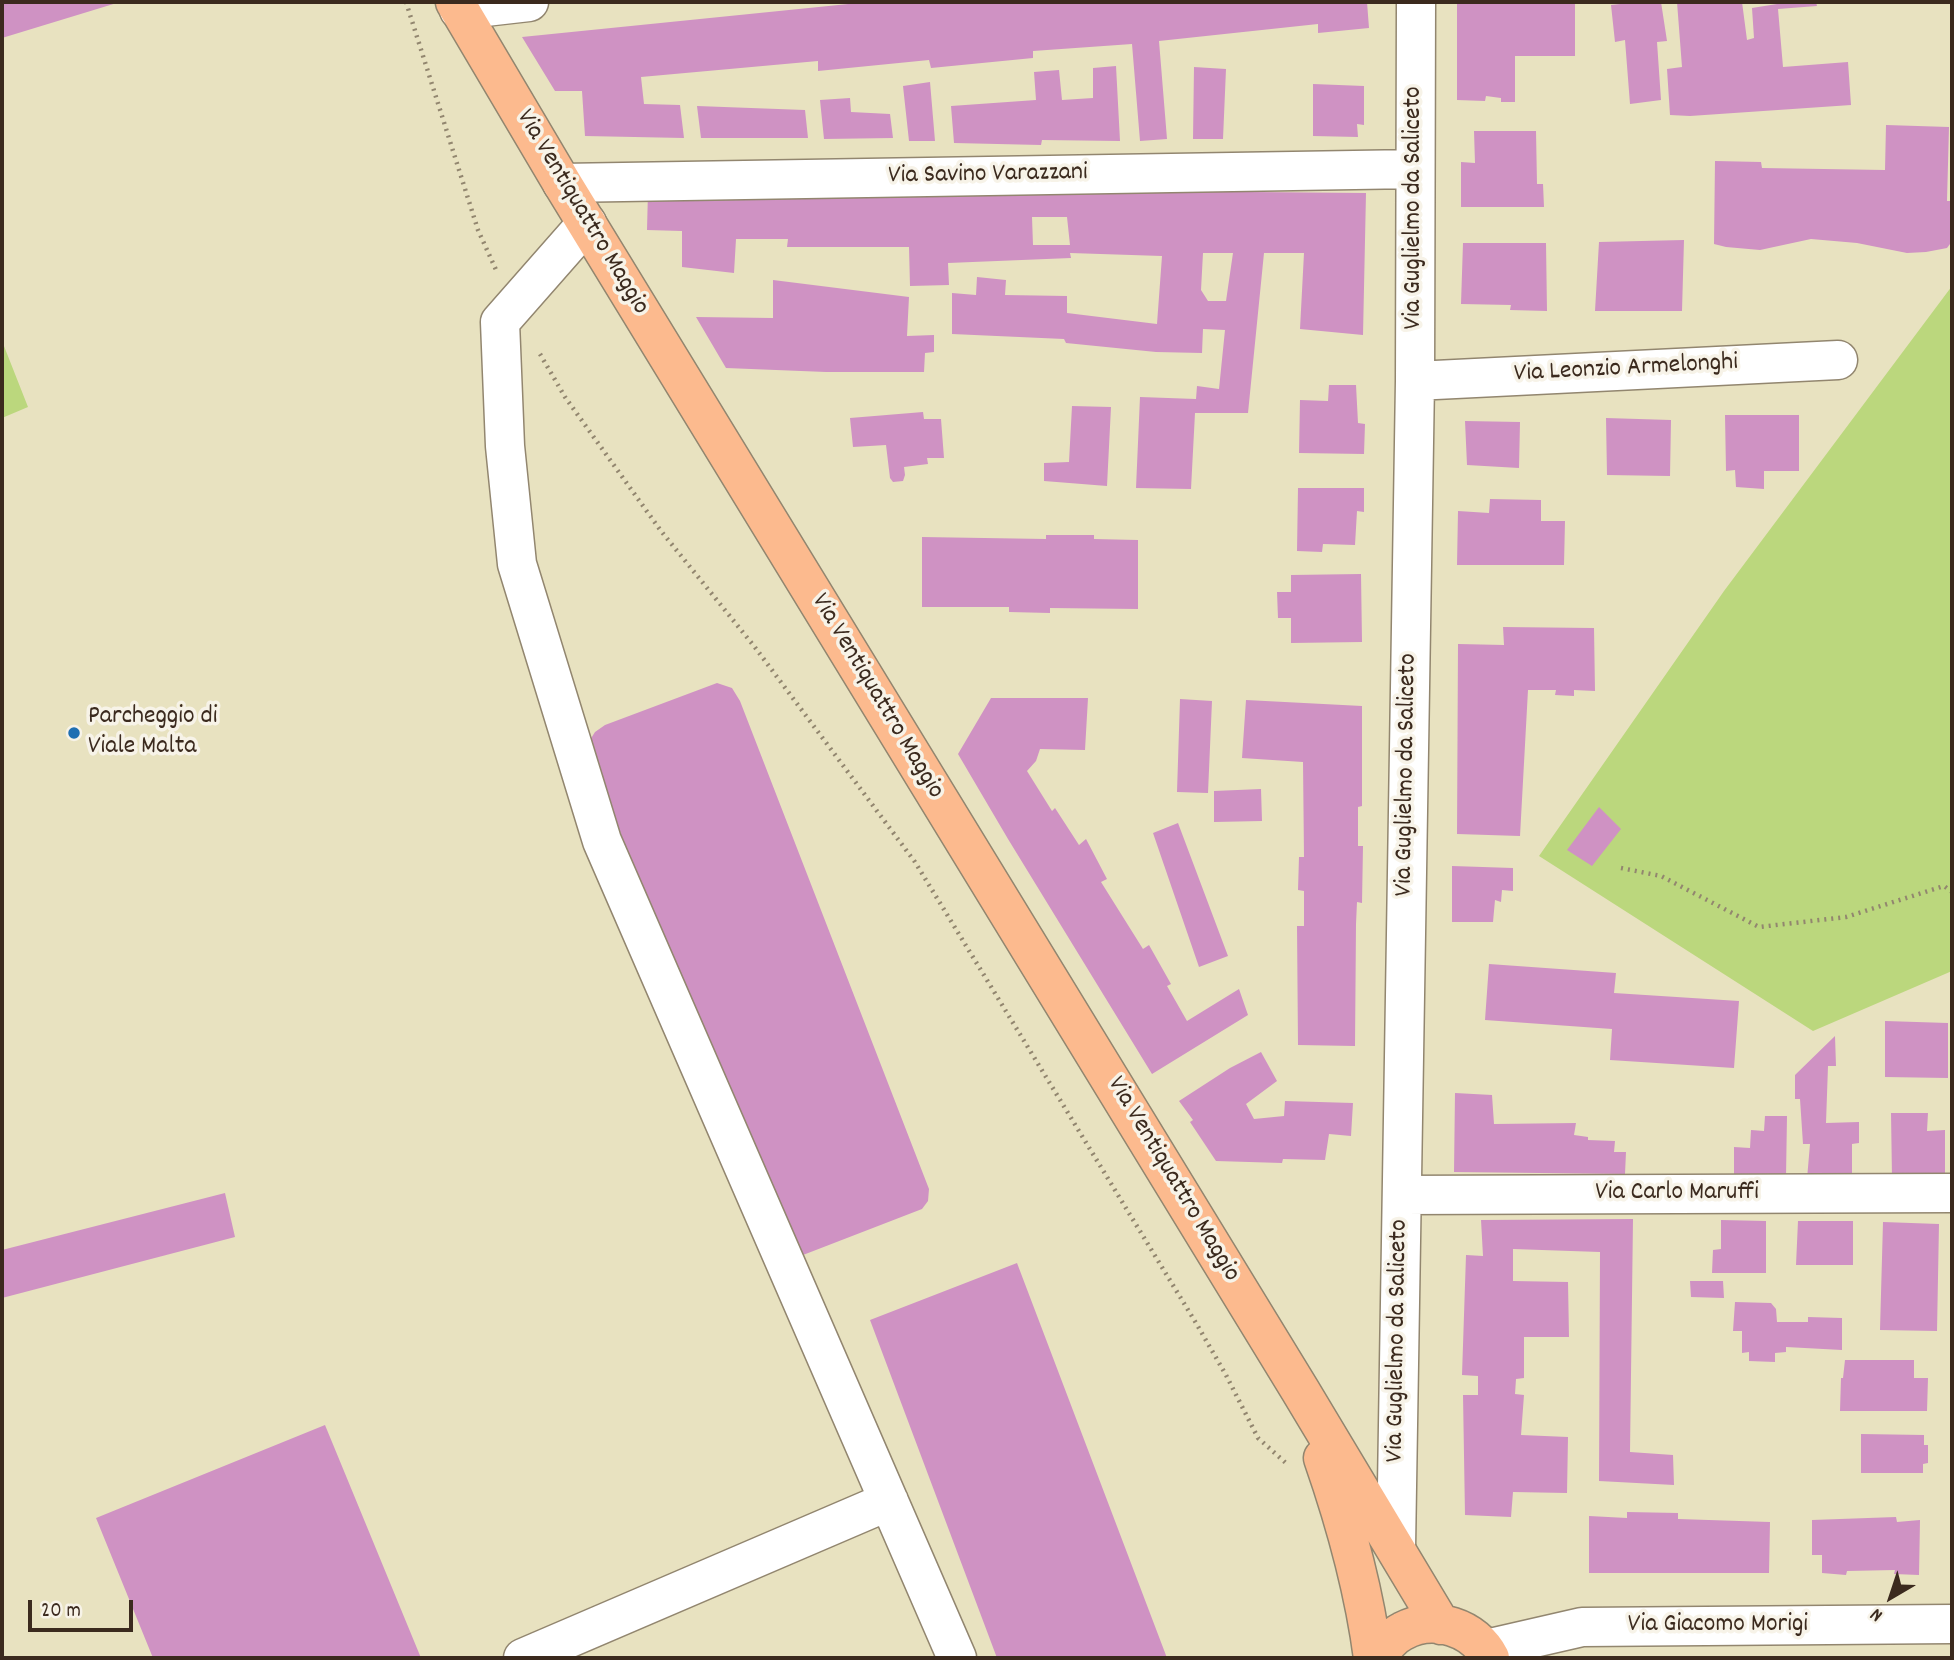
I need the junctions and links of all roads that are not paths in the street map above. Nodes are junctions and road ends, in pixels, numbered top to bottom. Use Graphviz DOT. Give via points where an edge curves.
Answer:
graph roads {
  1 [pos="529,2"];
  2 [pos="1416,2"];
  3 [pos="457,6"];
  4 [pos="1415,169"];
  5 [pos="562,183"];
  6 [pos="587,223"];
  7 [pos="1838,360"];
  8 [pos="1415,381"];
  9 [pos="1952,1193"];
  10 [pos="1402,1195"];
  11 [pos="1300,1390"];
  12 [pos="889,1501"];
  13 [pos="1396,1547"];
  14 [pos="1952,1624"];
  15 [pos="1441,1625"];
  16 [pos="1488,1654"];
  17 [pos="523,1658"];
  18 [pos="957,1658"];
  19 [pos="1375,1658"];
  1 -- 3 [label="street"];
  2 -- 4 [label="street, Via Guglielmo da Saliceto"];
  3 -- 5 [label="main road, Via Ventiquattro Maggio"];
  4 -- 5 [label="street, Via Savino Varazzani"];
  4 -- 8 [label="street, Via Guglielmo da Saliceto"];
  5 -- 6 [label="main road, Via Ventiquattro Maggio"];
  6 -- 11 [label="main road, Via Ventiquattro Maggio"];
  6 -- 12 [label="street" via="500,322 505,446 517,564 602,841"];
  7 -- 8 [label="street, Via Leonzio Armelonghi"];
  8 -- 10 [label="street, Via Guglielmo da Saliceto"];
  9 -- 10 [label="street, Via Carlo Maruffi"];
  10 -- 13 [label="street, Via Guglielmo da Saliceto"];
  11 -- 13 [label="main road, Via Ventiquattro Maggio"];
  11 -- 19 [label="main road, Via Ventiquattro Maggio" via="1349,1534"];
  12 -- 17 [label="street"];
  12 -- 18 [label="street"];
  13 -- 15 [label="main road, Via Ventiquattro Maggio"];
  14 -- 16 [label="street, Via Giacomo Morigi" via="1583,1627"];
  15 -- 16 [label="main road, Via Ventiquattro Maggio" via="1469,1634"];
  15 -- 19 [label="main road, Via Ventiquattro Maggio" via="1404,1630"];
}
